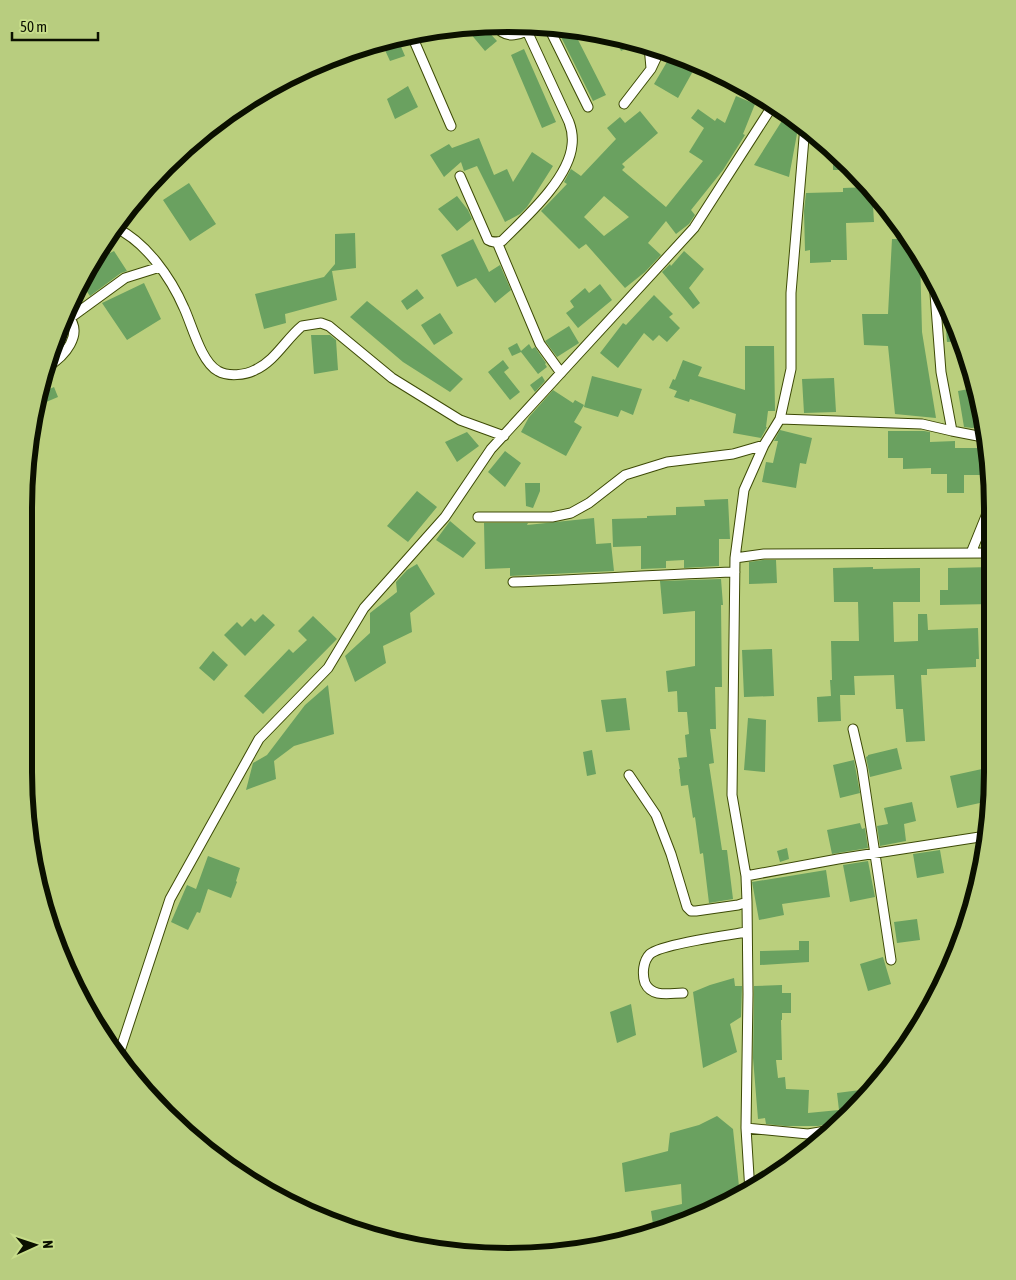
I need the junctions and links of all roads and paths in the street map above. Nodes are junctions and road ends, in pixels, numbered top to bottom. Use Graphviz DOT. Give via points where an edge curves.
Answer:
graph roads {
  1 [pos="503,32"];
  2 [pos="522,33"];
  3 [pos="532,34"];
  4 [pos="555,36"];
  5 [pos="415,42"];
  6 [pos="650,55"];
  7 [pos="657,57"];
  8 [pos="652,69"];
  9 [pos="624,104"];
  10 [pos="588,107"];
  11 [pos="770,111"];
  12 [pos="451,126"];
  13 [pos="804,137"];
  14 [pos="460,176"];
  15 [pos="123,231"];
  16 [pos="497,242"];
  17 [pos="160,267"];
  18 [pos="936,301"];
  19 [pos="76,311"];
  20 [pos="71,322"];
  21 [pos="57,359"];
  22 [pos="561,373"];
  23 [pos="780,419"];
  24 [pos="952,431"];
  25 [pos="504,436"];
  26 [pos="977,436"];
  27 [pos="764,445"];
  28 [pos="478,517"];
  29 [pos="984,521"];
  30 [pos="971,553"];
  31 [pos="984,553"];
  32 [pos="735,558"];
  33 [pos="735,572"];
  34 [pos="513,582"];
  35 [pos="853,729"];
  36 [pos="629,775"];
  37 [pos="978,837"];
  38 [pos="875,854"];
  39 [pos="746,876"];
  40 [pos="747,902"];
  41 [pos="747,932"];
  42 [pos="891,960"];
  43 [pos="683,993"];
  44 [pos="121,1047"];
  45 [pos="746,1128"];
  46 [pos="818,1132"];
  47 [pos="749,1182"];
  1 -- 2 [label="street"];
  3 -- 16 [label="street" via="569,122 572,146 562,172 538,205 502,241"];
  4 -- 10 [label="street"];
  5 -- 12 [label="street"];
  6 -- 8 [label="street"];
  7 -- 8 [label="street"];
  8 -- 9 [label="street"];
  11 -- 22 [label="street" via="694,228"];
  13 -- 23 [label="street" via="790,293 791,369"];
  14 -- 16 [label="street" via="484,234 488,240"];
  15 -- 17 [label="street" via="146,249"];
  16 -- 22 [label="street" via="540,344"];
  17 -- 19 [label="street" via="125,278"];
  17 -- 25 [label="street" via="184,306 202,351 218,372 240,374 254,371 273,357 302,326 321,323 329,326 392,378 460,420"];
  18 -- 24 [label="street" via="941,372"];
  20 -- 21 [label="street" via="74,328 71,346"];
  22 -- 25 [label="street"];
  23 -- 24 [label="street" via="922,424"];
  23 -- 27 [label="street"];
  24 -- 26 [label="street"];
  25 -- 44 [label="street" via="491,449 445,516 364,608 328,668 260,739 170,899"];
  27 -- 28 [label="street" via="733,454 668,462 625,475 571,513 552,517"];
  27 -- 32 [label="street" via="744,490"];
  29 -- 30 [label="street"];
  30 -- 31 [label="street"];
  30 -- 32 [label="street" via="764,554"];
  32 -- 33 [label="street"];
  33 -- 34 [label="street"];
  33 -- 39 [label="street" via="732,795"];
  35 -- 38 [label="street"];
  36 -- 40 [label="street" via="656,815 687,907 696,911"];
  37 -- 38 [label="street"];
  38 -- 39 [label="street"];
  38 -- 42 [label="street"];
  39 -- 40 [label="street"];
  40 -- 41 [label="street"];
  41 -- 43 [label="street" via="673,945 650,954 643,973 649,989 657,994"];
  41 -- 45 [label="street"];
  45 -- 46 [label="street"];
  45 -- 47 [label="street"];
}
